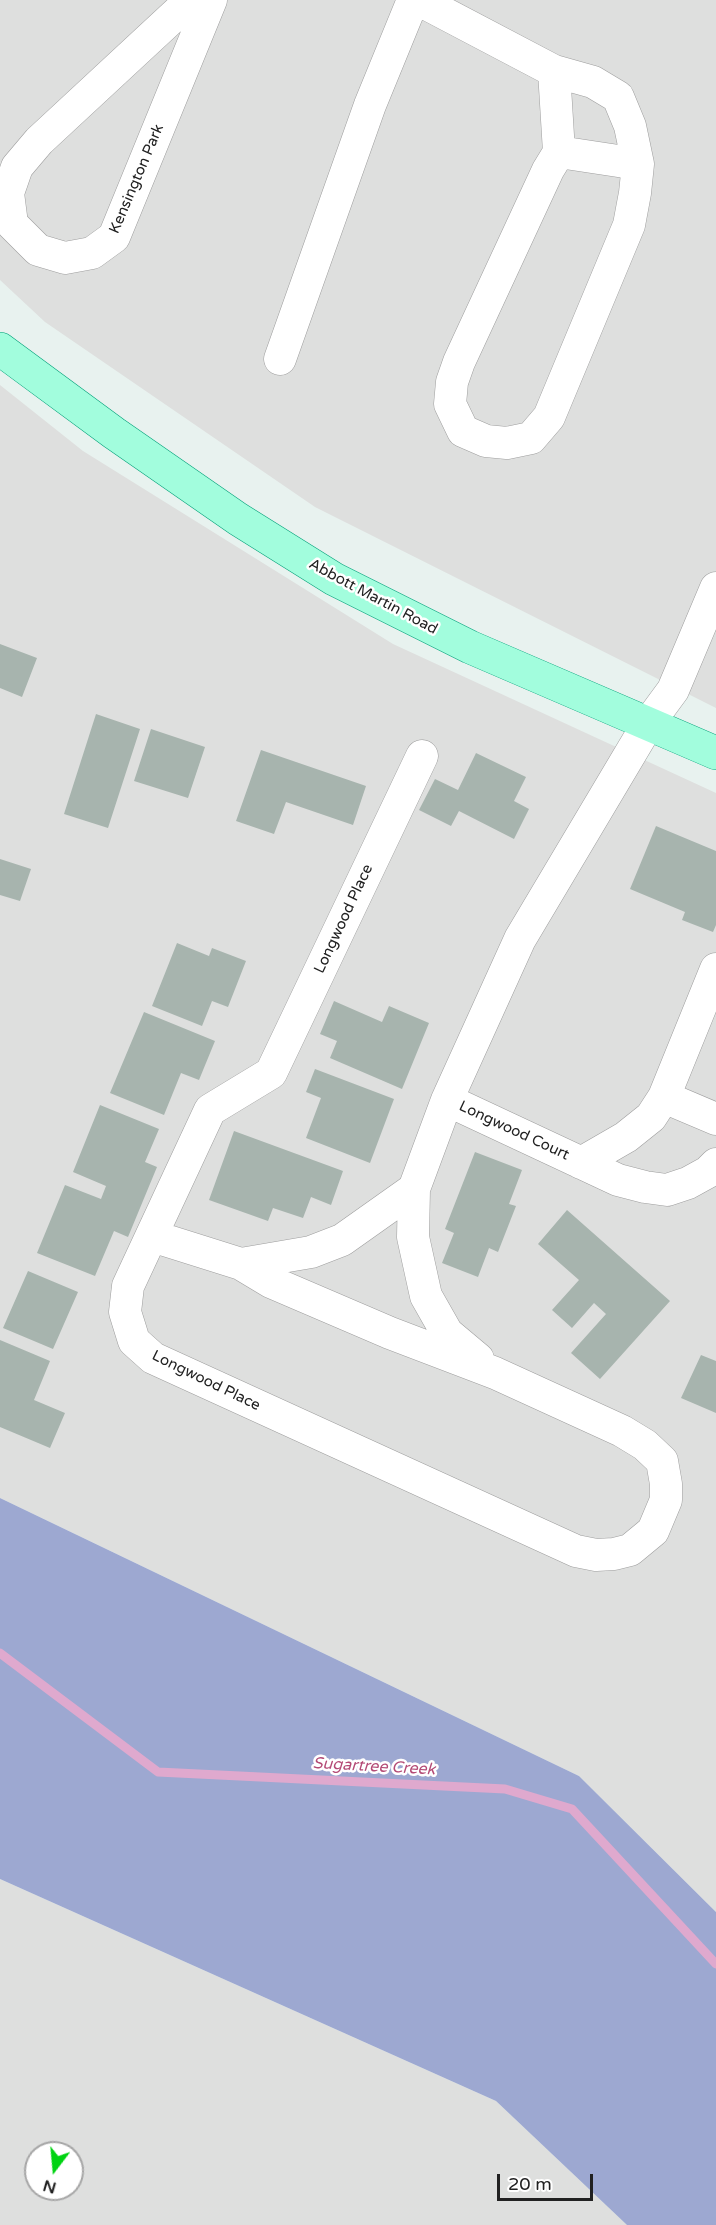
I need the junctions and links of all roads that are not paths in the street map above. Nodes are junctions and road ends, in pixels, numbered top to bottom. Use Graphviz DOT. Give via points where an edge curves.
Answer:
graph roads {
  1 [pos="191,0"];
  2 [pos="211,0"];
  3 [pos="413,0"];
  4 [pos="419,0"];
  5 [pos="554,71"];
  6 [pos="559,152"];
  7 [pos="638,164"];
  8 [pos="0,349"];
  9 [pos="280,359"];
  10 [pos="716,588"];
  11 [pos="648,724"];
  12 [pos="716,753"];
  13 [pos="422,756"];
  14 [pos="716,969"];
  15 [pos="664,1097"];
  16 [pos="447,1100"];
  17 [pos="716,1119"];
  18 [pos="581,1163"];
  19 [pos="716,1164"];
  20 [pos="414,1189"];
  21 [pos="152,1236"];
  22 [pos="242,1264"];
  23 [pos="495,1373"];
  1 -- 2 [label="street, Kensington Park" via="39,141 17,168 8,193 12,224 38,250 66,258 92,253 114,237"];
  3 -- 9 [label="street" via="370,105"];
  4 -- 5 [label="street"];
  5 -- 6 [label="street"];
  5 -- 7 [label="street" via="593,82 618,97 630,126"];
  6 -- 7 [label="street"];
  6 -- 7 [label="street" via="452,382 450,404 463,431 486,441 507,443 531,438 549,417 629,225"];
  8 -- 11 [label="main road, Abbott Martin Road" via="238,519 334,579 470,646"];
  10 -- 11 [label="street, Longwood Place" via="673,690"];
  11 -- 12 [label="main road, Abbott Martin Road"];
  11 -- 16 [label="street, Longwood Place" via="520,939"];
  13 -- 21 [label="street, Longwood Place" via="271,1073 210,1110"];
  14 -- 15 [label="street, Longwood Court"];
  15 -- 17 [label="street"];
  15 -- 18 [label="street, Longwood Court" via="651,1117 626,1137"];
  16 -- 18 [label="street, Longwood Court"];
  16 -- 20 [label="street, Longwood Place"];
  18 -- 19 [label="street, Longwood Court" via="618,1180 667,1190 688,1183"];
  20 -- 22 [label="street" via="342,1240 311,1252"];
  20 -- 23 [label="street, Longwood Place" via="413,1237 426,1296 447,1333"];
  21 -- 22 [label="street"];
  21 -- 23 [label="street, Longwood Place" via="128,1286 125,1312 134,1341 153,1358 576,1551 596,1555 630,1550 653,1531 666,1500 662,1461 622,1431"];
  22 -- 23 [label="street, Longwood Place" via="271,1282 368,1324"];
}
